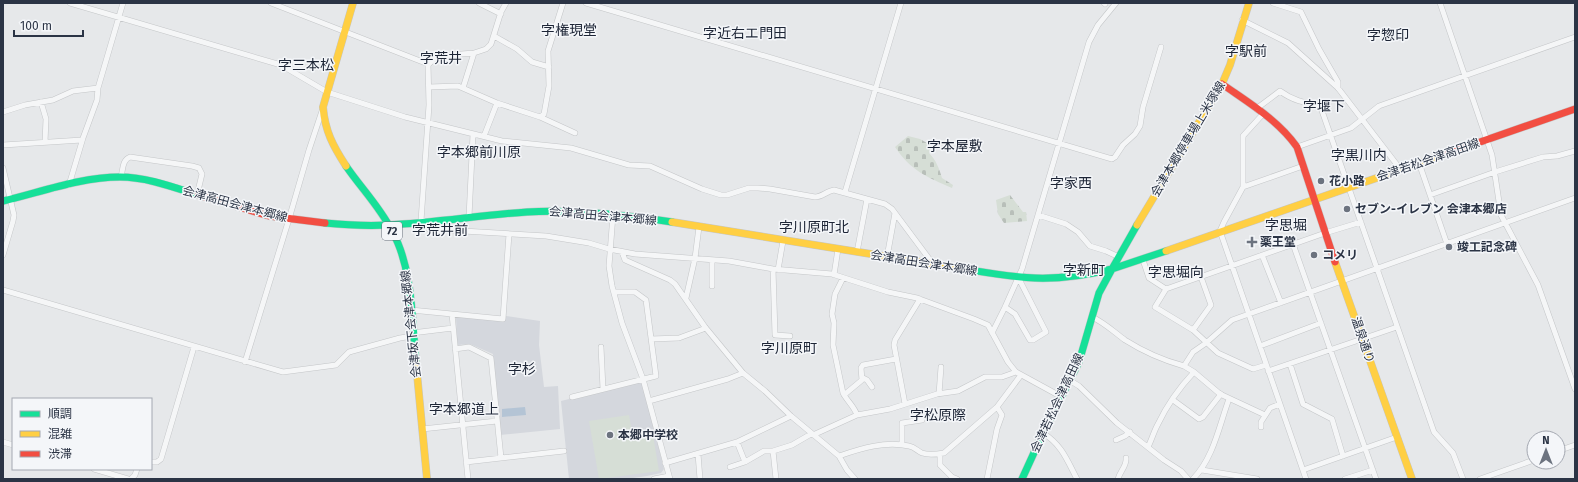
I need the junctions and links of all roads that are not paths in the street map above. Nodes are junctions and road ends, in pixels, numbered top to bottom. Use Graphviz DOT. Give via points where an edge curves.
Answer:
graph roads {
  1 [pos="70,3"];
  2 [pos="123,3"];
  3 [pos="271,3"];
  4 [pos="353,3"];
  5 [pos="479,3"];
  6 [pos="506,3"];
  7 [pos="563,3"];
  8 [pos="586,3"];
  9 [pos="901,3"];
  10 [pos="1116,3"];
  11 [pos="1249,3"];
  12 [pos="1273,3"];
  13 [pos="1440,3"];
  14 [pos="501,14"];
  15 [pos="119,18"];
  16 [pos="1242,20"];
  17 [pos="344,33"];
  18 [pos="494,36"];
  19 [pos="1575,37"];
  20 [pos="1161,47"];
  21 [pos="474,53"];
  22 [pos="428,65"];
  23 [pos="549,66"];
  24 [pos="1466,76"];
  25 [pos="1222,84"];
  26 [pos="429,87"];
  27 [pos="98,88"];
  28 [pos="463,88"];
  29 [pos="1338,88"];
  30 [pos="876,89"];
  31 [pos="327,92"];
  32 [pos="41,102"];
  33 [pos="497,103"];
  34 [pos="323,107"];
  35 [pos="1256,109"];
  36 [pos="1575,109"];
  37 [pos="3,112"];
  38 [pos="1263,114"];
  39 [pos="540,117"];
  40 [pos="1362,118"];
  41 [pos="428,122"];
  42 [pos="575,133"];
  43 [pos="473,134"];
  44 [pos="484,136"];
  45 [pos="1330,136"];
  46 [pos="1487,139"];
  47 [pos="82,140"];
  48 [pos="45,142"];
  49 [pos="1059,144"];
  50 [pos="3,145"];
  51 [pos="1297,148"];
  52 [pos="1575,151"];
  53 [pos="1419,163"];
  54 [pos="1303,166"];
  55 [pos="3,168"];
  56 [pos="1401,170"];
  57 [pos="1495,172"];
  58 [pos="121,177"];
  59 [pos="69,185"];
  60 [pos="1243,187"];
  61 [pos="1348,188"];
  62 [pos="845,192"];
  63 [pos="197,195"];
  64 [pos="1430,195"];
  65 [pos="1575,198"];
  66 [pos="11,199"];
  67 [pos="867,199"];
  68 [pos="1314,200"];
  69 [pos="3,201"];
  70 [pos="895,213"];
  71 [pos="613,215"];
  72 [pos="1038,215"];
  73 [pos="469,217"];
  74 [pos="289,219"];
  75 [pos="423,221"];
  76 [pos="1361,222"];
  77 [pos="1505,223"];
  78 [pos="389,225"];
  79 [pos="699,227"];
  80 [pos="1221,233"];
  81 [pos="1325,233"];
  82 [pos="509,234"];
  83 [pos="783,241"];
  84 [pos="1293,244"];
  85 [pos="1447,244"];
  86 [pos="609,249"];
  87 [pos="838,249"];
  88 [pos="622,252"];
  89 [pos="857,252"];
  90 [pos="3,255"];
  91 [pos="1262,255"];
  92 [pos="887,257"];
  93 [pos="1118,257"];
  94 [pos="695,258"];
  95 [pos="712,260"];
  96 [pos="1143,260"];
  97 [pos="933,264"];
  98 [pos="1232,266"];
  99 [pos="1112,269"];
  100 [pos="1377,269"];
  101 [pos="776,270"];
  102 [pos="834,275"];
  103 [pos="1018,277"];
  104 [pos="1201,277"];
  105 [pos="843,278"];
  106 [pos="1342,281"];
  107 [pos="712,286"];
  108 [pos="1166,289"];
  109 [pos="3,290"];
  110 [pos="614,292"];
  111 [pos="1310,293"];
  112 [pos="686,298"];
  113 [pos="920,299"];
  114 [pos="1281,303"];
  115 [pos="1005,307"];
  116 [pos="410,310"];
  117 [pos="452,314"];
  118 [pos="1249,314"];
  119 [pos="1092,317"];
  120 [pos="1321,323"];
  121 [pos="1398,327"];
  122 [pos="453,328"];
  123 [pos="706,328"];
  124 [pos="1192,330"];
  125 [pos="992,333"];
  126 [pos="412,335"];
  127 [pos="790,336"];
  128 [pos="651,339"];
  129 [pos="1362,339"];
  130 [pos="1206,343"];
  131 [pos="1260,346"];
  132 [pos="194,347"];
  133 [pos="601,347"];
  134 [pos="455,349"];
  135 [pos="1330,350"];
  136 [pos="896,359"];
  137 [pos="245,362"];
  138 [pos="1290,364"];
  139 [pos="1266,365"];
  140 [pos="1184,366"];
  141 [pos="941,367"];
  142 [pos="1268,371"];
  143 [pos="1194,372"];
  144 [pos="743,373"];
  145 [pos="1019,373"];
  146 [pos="863,378"];
  147 [pos="643,379"];
  148 [pos="1069,380"];
  149 [pos="872,386"];
  150 [pos="603,389"];
  151 [pos="1575,389"];
  152 [pos="939,394"];
  153 [pos="1221,394"];
  154 [pos="844,395"];
  155 [pos="1060,396"];
  156 [pos="572,397"];
  157 [pos="1230,399"];
  158 [pos="1173,400"];
  159 [pos="649,401"];
  160 [pos="905,404"];
  161 [pos="1280,404"];
  162 [pos="997,407"];
  163 [pos="857,415"];
  164 [pos="791,416"];
  165 [pos="1265,416"];
  166 [pos="922,420"];
  167 [pos="497,421"];
  168 [pos="463,425"];
  169 [pos="1261,427"];
  170 [pos="422,429"];
  171 [pos="1130,432"];
  172 [pos="1043,433"];
  173 [pos="812,435"];
  174 [pos="1397,437"];
  175 [pos="1116,440"];
  176 [pos="737,442"];
  177 [pos="902,445"];
  178 [pos="1148,447"];
  179 [pos="1365,448"];
  180 [pos="773,450"];
  181 [pos="564,451"];
  182 [pos="698,454"];
  183 [pos="940,454"];
  184 [pos="839,456"];
  185 [pos="1343,456"];
  186 [pos="501,458"];
  187 [pos="1126,458"];
  188 [pos="152,462"];
  189 [pos="466,462"];
  190 [pos="745,462"];
  191 [pos="665,463"];
  192 [pos="1526,463"];
  193 [pos="730,467"];
  194 [pos="97,470"];
  195 [pos="137,470"];
  196 [pos="1202,470"];
  197 [pos="1303,470"];
  198 [pos="1373,470"];
  199 [pos="670,477"];
  200 [pos="950,477"];
  201 [pos="128,479"];
  202 [pos="131,479"];
  203 [pos="427,479"];
  204 [pos="468,479"];
  205 [pos="654,479"];
  206 [pos="700,479"];
  207 [pos="776,479"];
  208 [pos="855,479"];
  209 [pos="957,479"];
  210 [pos="987,479"];
  211 [pos="1022,479"];
  212 [pos="1077,479"];
  213 [pos="1118,479"];
  214 [pos="1188,479"];
  215 [pos="1193,479"];
  216 [pos="1257,479"];
  217 [pos="1306,479"];
  218 [pos="1345,479"];
  219 [pos="1376,479"];
  220 [pos="1412,479"];
  221 [pos="1463,479"];
  222 [pos="1480,479"];
  1 -- 15 [label="street"];
  2 -- 15 [label="street"];
  3 -- 17 [label="street"];
  4 -- 17 [label="main road, 会津坂下会津本郷線 / 72"];
  5 -- 14 [label="street"];
  6 -- 14 [label="street"];
  7 -- 23 [label="street" via="548,52"];
  8 -- 30 [label="street"];
  9 -- 30 [label="street"];
  10 -- 49 [label="street" via="1098,25 1090,42"];
  11 -- 16 [label="main road, 会津本郷停車場上米塚線"];
  12 -- 29 [label="street" via="1301,12 1338,82"];
  13 -- 24 [label="street"];
  14 -- 18 [label="street"];
  15 -- 27 [label="street"];
  15 -- 31 [label="street" via="281,65"];
  16 -- 25 [label="main road, 会津本郷停車場上米塚線" via="1230,67"];
  16 -- 29 [label="street" via="1288,43"];
  17 -- 22 [label="street"];
  17 -- 31 [label="main road, 会津坂下会津本郷線 / 72"];
  18 -- 21 [label="street" via="486,50"];
  18 -- 23 [label="street" via="517,49 532,62"];
  19 -- 24 [label="street"];
  20 -- 49 [label="street" via="1142,107 1140,126 1115,157 1112,159"];
  21 -- 22 [label="street" via="437,56"];
  21 -- 28 [label="street"];
  22 -- 26 [label="street"];
  23 -- 39 [label="street" via="549,86 544,114"];
  24 -- 40 [label="street" via="1379,106"];
  24 -- 46 [label="street"];
  25 -- 35 [label="main road, 温泉通り"];
  25 -- 93 [label="main road, 会津本郷停車場上米塚線"];
  26 -- 28 [label="street"];
  26 -- 41 [label="street"];
  27 -- 32 [label="street" via="78,90"];
  27 -- 47 [label="street" via="97,100"];
  28 -- 33 [label="street"];
  29 -- 40 [label="street"];
  30 -- 49 [label="street"];
  30 -- 62 [label="street"];
  31 -- 34 [label="main road, 会津坂下会津本郷線 / 72"];
  31 -- 41 [label="street"];
  32 -- 37 [label="street"];
  32 -- 48 [label="street" via="46,119"];
  33 -- 39 [label="street"];
  33 -- 44 [label="street"];
  34 -- 74 [label="street"];
  34 -- 78 [label="main road, 会津坂下会津本郷線 / 72" via="326,131 335,149"];
  35 -- 38 [label="main road, 温泉通り"];
  35 -- 45 [label="street" via="1280,91 1288,98 1319,106"];
  36 -- 46 [label="main road, 会津若松会津高田線"];
  38 -- 51 [label="main road, 温泉通り" via="1290,137"];
  38 -- 60 [label="street" via="1242,138"];
  39 -- 42 [label="street"];
  40 -- 45 [label="street" via="1351,128"];
  40 -- 56 [label="street"];
  41 -- 43 [label="street"];
  41 -- 75 [label="street"];
  43 -- 44 [label="street"];
  43 -- 73 [label="street"];
  44 -- 62 [label="street" via="526,144 571,148 629,165 644,165 721,195 731,195 749,188 770,188 814,197 819,197 830,190"];
  45 -- 51 [label="street"];
  45 -- 61 [label="street"];
  46 -- 53 [label="main road, 会津若松会津高田線"];
  46 -- 57 [label="street"];
  47 -- 48 [label="street"];
  47 -- 59 [label="street"];
  48 -- 50 [label="street"];
  49 -- 72 [label="street"];
  51 -- 54 [label="main road, 温泉通り"];
  52 -- 57 [label="street" via="1543,157"];
  53 -- 56 [label="main road, 会津若松会津高田線"];
  53 -- 64 [label="street"];
  54 -- 60 [label="street"];
  54 -- 68 [label="main road, 温泉通り"];
  55 -- 66 [label="street"];
  56 -- 61 [label="main road, 会津若松会津高田線"];
  57 -- 64 [label="street"];
  57 -- 77 [label="street" via="1500,210"];
  58 -- 59 [label="main road, 会津高田会津本郷線" via="91,179"];
  58 -- 63 [label="main road, 会津高田会津本郷線" via="155,182"];
  58 -- 63 [label="street" via="124,162 130,157 192,166 199,168 202,174"];
  59 -- 66 [label="main road, 会津高田会津本郷線"];
  60 -- 80 [label="street" via="1222,225"];
  61 -- 68 [label="main road, 会津若松会津高田線"];
  61 -- 76 [label="street"];
  62 -- 67 [label="street"];
  63 -- 74 [label="main road, 会津高田会津本郷線" via="269,216"];
  64 -- 85 [label="street"];
  65 -- 77 [label="street"];
  66 -- 69 [label="main road, 会津高田会津本郷線"];
  66 -- 90 [label="street" via="14,215"];
  67 -- 70 [label="street" via="885,204"];
  67 -- 89 [label="street"];
  68 -- 80 [label="main road, 会津若松会津高田線"];
  68 -- 81 [label="main road, 温泉通り"];
  70 -- 92 [label="street"];
  70 -- 97 [label="street"];
  71 -- 73 [label="main road, 会津高田会津本郷線" via="553,211"];
  71 -- 79 [label="main road, 会津高田会津本郷線"];
  71 -- 86 [label="street"];
  72 -- 93 [label="street" via="1066,224 1078,232 1090,246"];
  72 -- 103 [label="street"];
  73 -- 75 [label="main road, 会津高田会津本郷線"];
  74 -- 78 [label="main road, 会津高田会津本郷線" via="331,224"];
  74 -- 137 [label="street"];
  75 -- 78 [label="main road, 会津高田会津本郷線"];
  75 -- 82 [label="street" via="429,228"];
  76 -- 81 [label="street"];
  76 -- 100 [label="street"];
  77 -- 85 [label="street"];
  77 -- 151 [label="street" via="1538,285"];
  78 -- 116 [label="main road, 会津坂下会津本郷線 / 72" via="403,259"];
  79 -- 83 [label="main road, 会津高田会津本郷線"];
  79 -- 94 [label="street"];
  80 -- 96 [label="main road, 会津若松会津高田線"];
  80 -- 98 [label="street"];
  81 -- 84 [label="street"];
  81 -- 106 [label="main road, 温泉通り"];
  82 -- 86 [label="street" via="568,239"];
  82 -- 117 [label="street" via="503,319"];
  83 -- 87 [label="main road, 会津高田会津本郷線"];
  83 -- 101 [label="street"];
  84 -- 91 [label="street"];
  84 -- 111 [label="street"];
  85 -- 100 [label="street"];
  86 -- 88 [label="street"];
  86 -- 110 [label="street"];
  87 -- 89 [label="main road, 会津高田会津本郷線"];
  87 -- 102 [label="street"];
  88 -- 94 [label="street"];
  88 -- 112 [label="street" via="625,260 670,280"];
  89 -- 92 [label="main road, 会津高田会津本郷線"];
  91 -- 98 [label="street"];
  91 -- 114 [label="street"];
  92 -- 97 [label="main road, 会津高田会津本郷線"];
  93 -- 99 [label="main road, 会津本郷停車場上米塚線"];
  94 -- 95 [label="street"];
  94 -- 112 [label="street"];
  95 -- 101 [label="street"];
  95 -- 107 [label="street"];
  96 -- 99 [label="main road, 会津若松会津高田線"];
  96 -- 108 [label="street" via="1149,278"];
  97 -- 103 [label="main road, 会津高田会津本郷線"];
  98 -- 104 [label="street"];
  98 -- 118 [label="street"];
  99 -- 103 [label="main road, 会津高田会津本郷線" via="1080,275"];
  99 -- 119 [label="main road, 会津若松会津高田線"];
  100 -- 106 [label="street"];
  100 -- 121 [label="street"];
  101 -- 102 [label="street"];
  101 -- 127 [label="street" via="775,336"];
  102 -- 105 [label="street"];
  103 -- 115 [label="street"];
  103 -- 115 [label="street" via="1046,332 1030,340 1015,314"];
  104 -- 108 [label="street"];
  104 -- 124 [label="street" via="1211,305"];
  105 -- 113 [label="street"];
  105 -- 154 [label="street" via="835,294 832,314 833,345"];
  106 -- 111 [label="street"];
  106 -- 129 [label="main road, 温泉通り"];
  108 -- 124 [label="street" via="1155,307"];
  109 -- 132 [label="street"];
  110 -- 128 [label="street" via="635,292 646,300"];
  110 -- 147 [label="street" via="622,324"];
  111 -- 114 [label="street"];
  111 -- 120 [label="street"];
  112 -- 123 [label="street"];
  113 -- 125 [label="street" via="988,325"];
  113 -- 136 [label="street" via="895,340"];
  114 -- 118 [label="street"];
  115 -- 125 [label="street"];
  116 -- 117 [label="street"];
  116 -- 126 [label="main road, 会津坂下会津本郷線 / 72"];
  117 -- 122 [label="street"];
  118 -- 130 [label="street" via="1232,320"];
  118 -- 131 [label="street"];
  119 -- 140 [label="street" via="1151,355"];
  119 -- 148 [label="main road, 会津若松会津高田線" via="1079,362"];
  120 -- 131 [label="street"];
  120 -- 135 [label="street"];
  121 -- 129 [label="street"];
  121 -- 221 [label="street" via="1434,432 1452,452"];
  122 -- 126 [label="street"];
  122 -- 134 [label="street"];
  123 -- 128 [label="street" via="679,338"];
  123 -- 144 [label="street"];
  124 -- 130 [label="street"];
  125 -- 145 [label="street" via="1008,362"];
  126 -- 137 [label="street" via="349,352 339,363 332,366 283,372"];
  126 -- 170 [label="main road, 会津坂下会津本郷線 / 72"];
  128 -- 147 [label="street" via="656,376"];
  129 -- 135 [label="street"];
  129 -- 174 [label="main road, 温泉通り"];
  130 -- 139 [label="street" via="1218,353 1253,369"];
  130 -- 140 [label="street" via="1193,352"];
  131 -- 139 [label="street"];
  132 -- 137 [label="street"];
  132 -- 188 [label="street" via="161,459"];
  133 -- 150 [label="street"];
  134 -- 167 [label="street" via="469,347 491,358"];
  134 -- 168 [label="street"];
  135 -- 138 [label="street"];
  135 -- 179 [label="street"];
  136 -- 146 [label="street" via="863,365"];
  136 -- 160 [label="street"];
  138 -- 142 [label="street"];
  138 -- 185 [label="street" via="1303,404 1332,419"];
  139 -- 142 [label="street"];
  140 -- 143 [label="street"];
  141 -- 152 [label="street"];
  142 -- 161 [label="street"];
  143 -- 153 [label="street"];
  143 -- 158 [label="street" via="1180,387"];
  144 -- 159 [label="street"];
  144 -- 164 [label="street"];
  145 -- 152 [label="street" via="985,377 958,391"];
  145 -- 155 [label="street"];
  145 -- 162 [label="street"];
  146 -- 149 [label="street"];
  146 -- 154 [label="street"];
  147 -- 150 [label="street"];
  147 -- 159 [label="street"];
  148 -- 155 [label="main road, 会津若松会津高田線"];
  148 -- 171 [label="street"];
  150 -- 156 [label="street"];
  152 -- 160 [label="street"];
  153 -- 157 [label="street"];
  153 -- 158 [label="street" via="1199,419"];
  154 -- 163 [label="street"];
  155 -- 172 [label="main road, 会津若松会津高田線"];
  157 -- 165 [label="street"];
  157 -- 196 [label="street"];
  158 -- 178 [label="street" via="1158,423"];
  159 -- 191 [label="street"];
  160 -- 163 [label="street"];
  161 -- 165 [label="street" via="1271,407"];
  161 -- 197 [label="street"];
  162 -- 183 [label="street" via="947,451"];
  162 -- 210 [label="street" via="1002,415"];
  163 -- 173 [label="street"];
  164 -- 173 [label="street"];
  164 -- 176 [label="street"];
  165 -- 169 [label="street"];
  166 -- 177 [label="street" via="902,423"];
  167 -- 168 [label="street"];
  167 -- 186 [label="street"];
  168 -- 170 [label="street"];
  168 -- 189 [label="street"];
  170 -- 203 [label="main road, 会津坂下会津本郷線 / 72"];
  171 -- 175 [label="street"];
  171 -- 178 [label="street"];
  172 -- 211 [label="main road, 会津若松会津高田線"];
  172 -- 212 [label="street" via="1060,447"];
  173 -- 180 [label="street" via="792,445"];
  173 -- 184 [label="street"];
  174 -- 179 [label="street"];
  174 -- 220 [label="main road, 温泉通り"];
  176 -- 182 [label="street"];
  176 -- 190 [label="street"];
  177 -- 183 [label="street" via="914,447 922,453"];
  177 -- 184 [label="street" via="880,445"];
  178 -- 214 [label="street"];
  179 -- 185 [label="street"];
  179 -- 198 [label="street"];
  180 -- 190 [label="street" via="764,451"];
  180 -- 207 [label="street"];
  181 -- 186 [label="street"];
  182 -- 191 [label="street"];
  182 -- 206 [label="street"];
  183 -- 200 [label="street" via="940,465"];
  184 -- 208 [label="street"];
  185 -- 197 [label="street"];
  186 -- 189 [label="street"];
  187 -- 213 [label="street" via="1126,465"];
  189 -- 204 [label="street"];
  190 -- 193 [label="street"];
  191 -- 199 [label="street"];
  192 -- 222 [label="street"];
  194 -- 201 [label="street"];
  195 -- 202 [label="street"];
  196 -- 215 [label="street"];
  196 -- 216 [label="street"];
  197 -- 217 [label="street"];
  198 -- 218 [label="street"];
  198 -- 219 [label="street"];
  199 -- 205 [label="street"];
  200 -- 209 [label="street"];
}
